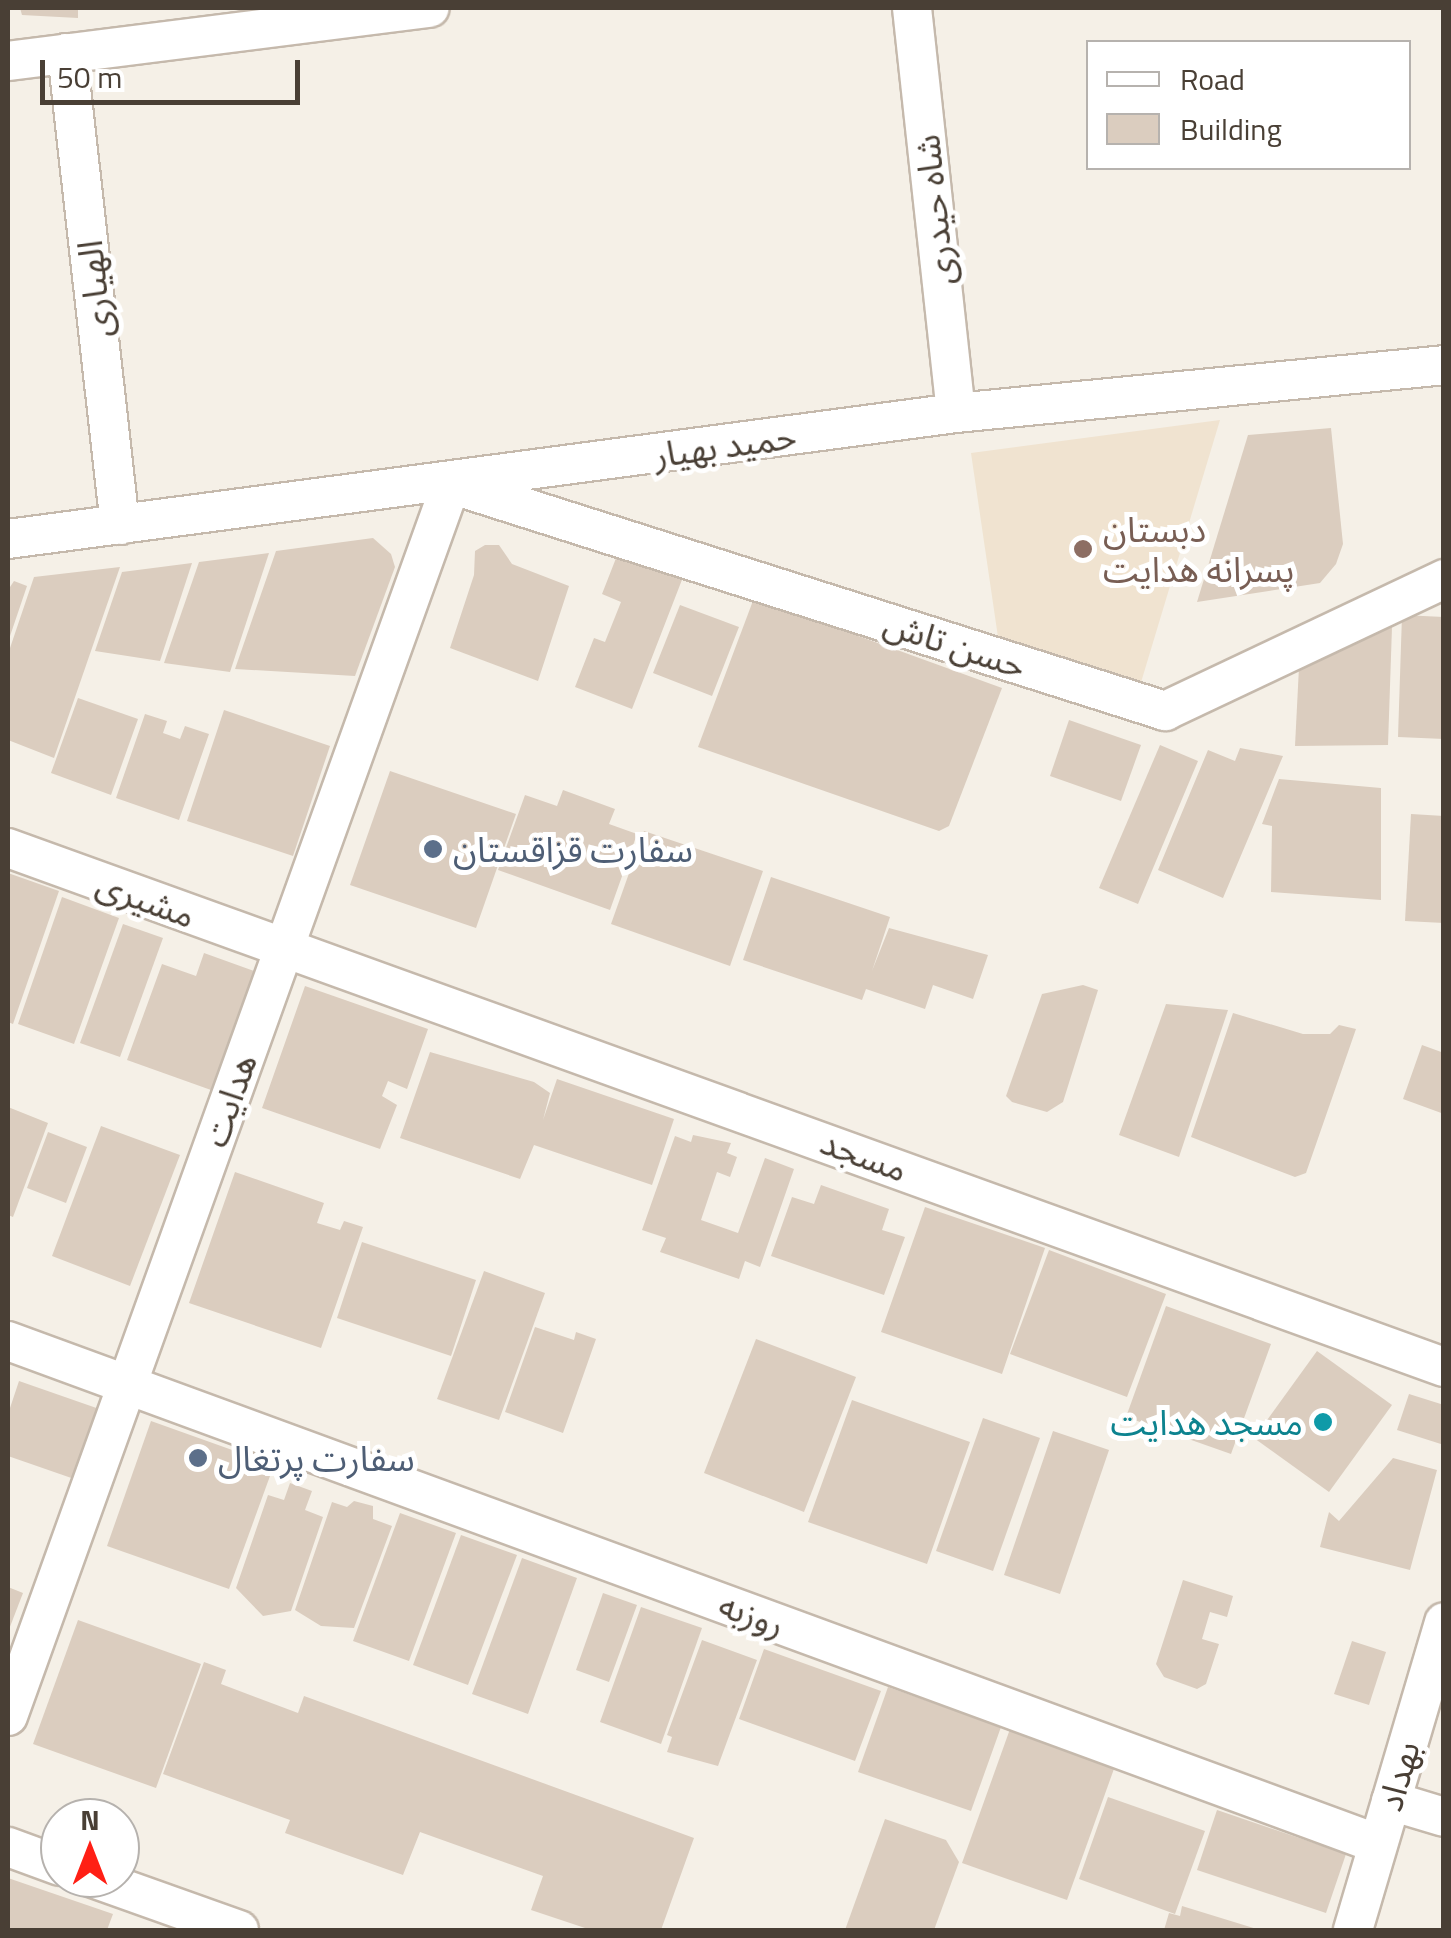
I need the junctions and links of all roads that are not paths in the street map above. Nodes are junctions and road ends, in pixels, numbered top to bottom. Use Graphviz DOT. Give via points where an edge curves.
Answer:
graph roads {
  1 [pos="430,8"];
  2 [pos="912,8"];
  3 [pos="67,54"];
  4 [pos="8,62"];
  5 [pos="1444,366"];
  6 [pos="956,413"];
  7 [pos="451,484"];
  8 [pos="120,524"];
  9 [pos="8,538"];
  10 [pos="1444,579"];
  11 [pos="8,848"];
  12 [pos="284,949"];
  13 [pos="8,1341"];
  14 [pos="1444,1367"];
  15 [pos="127,1385"];
  16 [pos="1444,1622"];
  17 [pos="8,1716"];
  18 [pos="1391,1801"];
  19 [pos="1444,1818"];
  20 [pos="1378,1844"];
  21 [pos="8,1847"];
  22 [pos="40,1859"];
  23 [pos="140,1895"];
  24 [pos="239,1930"];
  25 [pos="1353,1930"];
  1 -- 3 [label="street"];
  2 -- 6 [label="street, شاه حیدری"];
  3 -- 4 [label="street"];
  3 -- 8 [label="street, الهیاری"];
  5 -- 6 [label="street, حمید بهیار"];
  6 -- 7 [label="street, حمید بهیار"];
  7 -- 8 [label="street, حمید بهیار"];
  7 -- 10 [label="street, حسن تاش" via="1165,711"];
  7 -- 12 [label="street, هدایت"];
  8 -- 9 [label="street, حمید بهیار"];
  11 -- 12 [label="street, مشیری"];
  12 -- 14 [label="street, مسجد"];
  12 -- 15 [label="street, هدایت"];
  13 -- 15 [label="street, روزبه"];
  15 -- 17 [label="street, هدایت"];
  15 -- 20 [label="street, روزبه"];
  16 -- 18 [label="street, بهداد"];
  18 -- 19 [label="street"];
  18 -- 20 [label="street, بهداد"];
  20 -- 25 [label="street, بهداد"];
  21 -- 22 [label="street"];
  23 -- 24 [label="street"];
}
